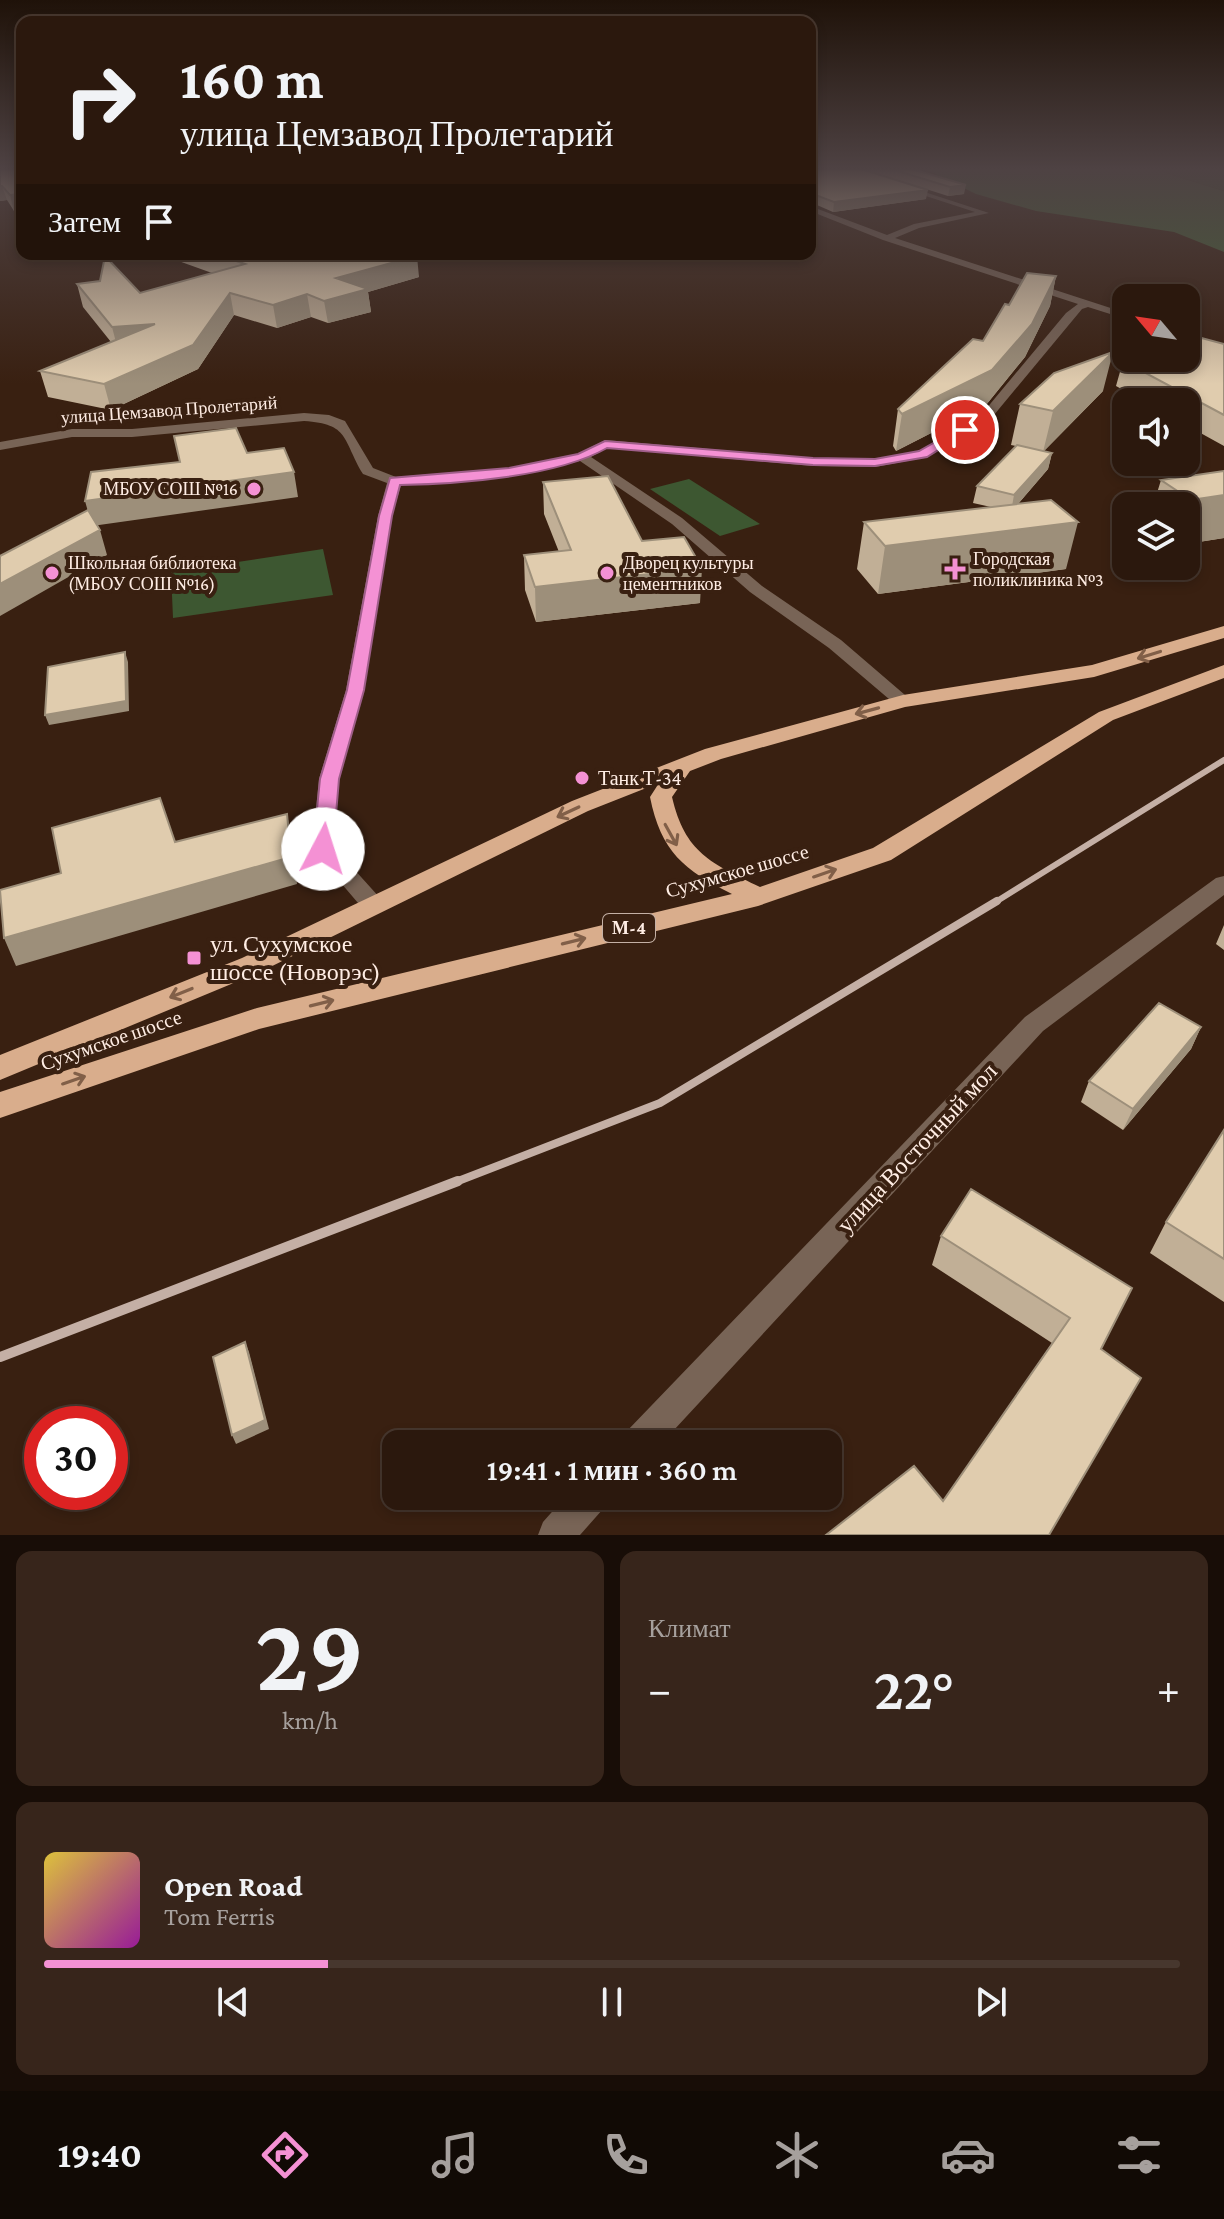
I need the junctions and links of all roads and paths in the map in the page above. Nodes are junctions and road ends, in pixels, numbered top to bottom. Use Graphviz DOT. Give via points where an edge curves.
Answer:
graph roads {
  1 [pos="894,241"];
  2 [pos="1087,304"];
  3 [pos="1112,312"];
  4 [pos="1200,342"];
  5 [pos="1224,351"];
  6 [pos="0,446"];
  7 [pos="582,457"];
  8 [pos="395,481"];
  9 [pos="1224,632"];
  10 [pos="1224,671"];
  11 [pos="903,701"];
  12 [pos="682,766"];
  13 [pos="1224,884"];
  14 [pos="758,897"];
  15 [pos="372,904"];
  16 [pos="0,1068"];
  17 [pos="0,1105"];
  18 [pos="651,1430"];
  19 [pos="578,1510"];
  20 [pos="556,1535"];
  1 -- 2 [label="street"];
  2 -- 3 [label="street"];
  2 -- 7 [label="street" via="1070,315 985,418 923,454 875,463 813,462 605,444"];
  4 -- 5 [label="street"];
  6 -- 8 [label="street, улица Цемзавод Пролетарий" via="72,433 329,419 341,424 368,471"];
  7 -- 8 [label="street" via="509,472"];
  7 -- 11 [label="street" via="677,521"];
  8 -- 15 [label="street" via="355,690 329,779 323,849"];
  9 -- 11 [label="highway, Сухумское шоссе, one-way" via="1094,671"];
  14 -- 10 [label="highway, Сухумское шоссе / М-4, one-way" via="882,854 1106,716"];
  11 -- 12 [label="highway, Сухумское шоссе, one-way"];
  12 -- 14 [label="highway, one-way" via="661,797 665,823 681,853"];
  12 -- 15 [label="highway, Сухумское шоссе, one-way" via="580,806"];
  13 -- 18 [label="street, улица Восточный мол" via="1034,1024"];
  17 -- 14 [label="highway, Сухумское шоссе / М-4, one-way" via="257,1019"];
  15 -- 16 [label="highway, Сухумское шоссе, one-way" via="251,965"];
  19 -- 20 [label="street"];
}
